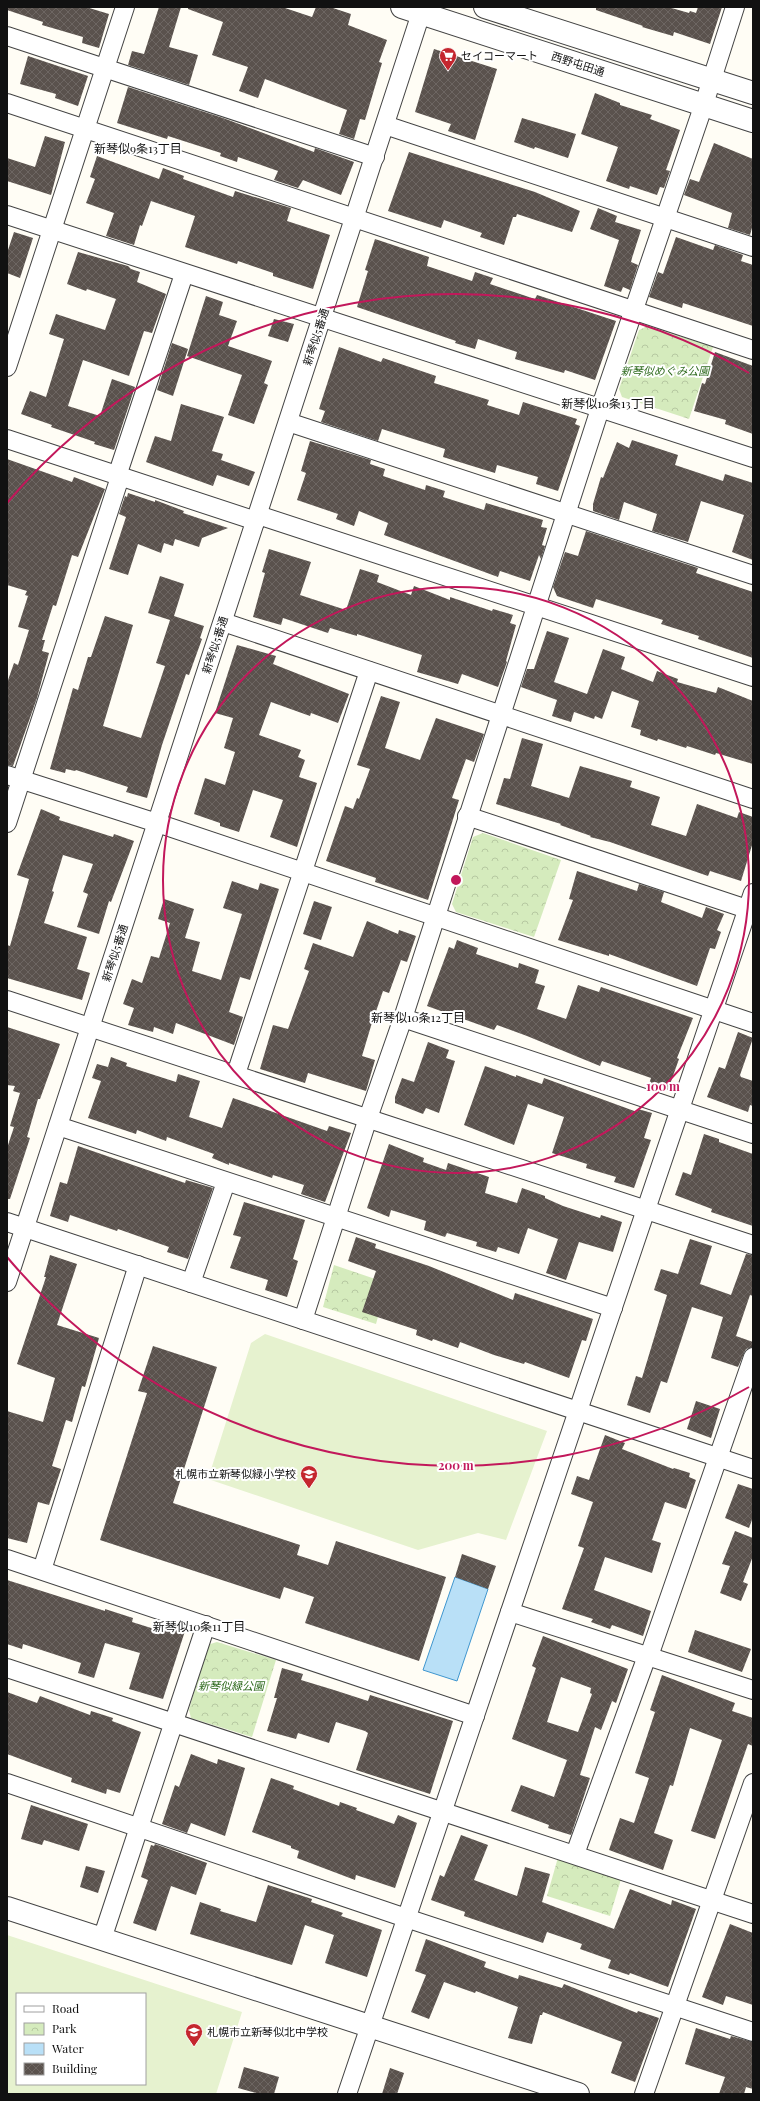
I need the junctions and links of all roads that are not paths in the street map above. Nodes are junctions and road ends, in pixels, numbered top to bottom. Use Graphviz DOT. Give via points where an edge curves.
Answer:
graph roads {
  1 [pos="125,7"];
  2 [pos="485,7"];
  3 [pos="735,7"];
  4 [pos="416,9"];
  5 [pos="7,36"];
  6 [pos="104,68"];
  7 [pos="712,78"];
  8 [pos="753,93"];
  9 [pos="7,103"];
  10 [pos="704,104"];
  11 [pos="753,121"];
  12 [pos="385,125"];
  13 [pos="84,128"];
  14 [pos="375,157"];
  15 [pos="7,215"];
  16 [pos="355,218"];
  17 [pos="664,218"];
  18 [pos="50,230"];
  19 [pos="753,247"];
  20 [pos="184,274"];
  21 [pos="633,310"];
  22 [pos="322,318"];
  23 [pos="753,350"];
  24 [pos="7,367"];
  25 [pos="600,408"];
  26 [pos="288,422"];
  27 [pos="7,439"];
  28 [pos="753,458"];
  29 [pos="119,476"];
  30 [pos="568,513"];
  31 [pos="257,518"];
  32 [pos="753,575"];
  33 [pos="536,606"];
  34 [pos="223,622"];
  35 [pos="369,671"];
  36 [pos="753,677"];
  37 [pos="500,715"];
  38 [pos="14,777"];
  39 [pos="753,799"];
  40 [pos="467,816"];
  41 [pos="157,822"];
  42 [pos="7,823"];
  43 [pos="302,872"];
  44 [pos="751,905"];
  45 [pos="435,917"];
  46 [pos="7,1000"];
  47 [pos="713,1010"];
  48 [pos="403,1018"];
  49 [pos="753,1023"];
  50 [pos="90,1026"];
  51 [pos="236,1074"];
  52 [pos="680,1109"];
  53 [pos="368,1118"];
  54 [pos="58,1126"];
  55 [pos="753,1134"];
  56 [pos="226,1182"];
  57 [pos="646,1210"];
  58 [pos="336,1218"];
  59 [pos="7,1222"];
  60 [pos="25,1228"];
  61 [pos="753,1246"];
  62 [pos="138,1266"];
  63 [pos="7,1282"];
  64 [pos="191,1283"];
  65 [pos="613,1308"];
  66 [pos="302,1320"];
  67 [pos="753,1357"];
  68 [pos="578,1411"];
  69 [pos="718,1457"];
  70 [pos="753,1469"];
  71 [pos="7,1558"];
  72 [pos="42,1570"];
  73 [pos="510,1612"];
  74 [pos="206,1625"];
  75 [pos="648,1656"];
  76 [pos="7,1668"];
  77 [pos="753,1690"];
  78 [pos="475,1716"];
  79 [pos="173,1723"];
  80 [pos="7,1783"];
  81 [pos="753,1783"];
  82 [pos="443,1811"];
  83 [pos="138,1826"];
  84 [pos="575,1854"];
  85 [pos="712,1900"];
  86 [pos="7,1908"];
  87 [pos="753,1914"];
  88 [pos="406,1918"];
  89 [pos="102,1939"];
  90 [pos="675,2006"];
  91 [pos="370,2026"];
  92 [pos="753,2032"];
  93 [pos="347,2094"];
  94 [pos="578,2094"];
  95 [pos="644,2094"];
  1 -- 6 [label="street"];
  2 -- 7 [label="street"];
  3 -- 7 [label="street"];
  4 -- 10 [label="street, 西野屯田通"];
  4 -- 12 [label="street, 新琴似5番通"];
  5 -- 6 [label="street"];
  6 -- 13 [label="street"];
  6 -- 14 [label="street"];
  7 -- 8 [label="street"];
  7 -- 10 [label="street"];
  9 -- 13 [label="street"];
  10 -- 11 [label="street, 西野屯田通"];
  10 -- 17 [label="street"];
  12 -- 14 [label="street, 新琴似5番通"];
  12 -- 17 [label="street"];
  13 -- 16 [label="street"];
  13 -- 18 [label="street"];
  14 -- 16 [label="street, 新琴似5番通"];
  15 -- 18 [label="street"];
  16 -- 21 [label="street"];
  16 -- 22 [label="street, 新琴似5番通"];
  17 -- 19 [label="street"];
  17 -- 21 [label="street"];
  18 -- 20 [label="street"];
  18 -- 24 [label="street"];
  20 -- 22 [label="street"];
  20 -- 29 [label="street"];
  21 -- 23 [label="street"];
  21 -- 25 [label="street"];
  22 -- 25 [label="street"];
  22 -- 26 [label="street, 新琴似5番通"];
  25 -- 28 [label="street"];
  25 -- 30 [label="street"];
  26 -- 30 [label="street"];
  26 -- 31 [label="street, 新琴似5番通"];
  27 -- 29 [label="street"];
  29 -- 31 [label="street"];
  29 -- 38 [label="street"];
  30 -- 32 [label="street"];
  30 -- 33 [label="street"];
  31 -- 33 [label="street"];
  31 -- 34 [label="street, 新琴似5番通"];
  33 -- 36 [label="street"];
  33 -- 37 [label="street"];
  34 -- 35 [label="street"];
  34 -- 41 [label="street, 新琴似5番通"];
  35 -- 37 [label="street"];
  35 -- 43 [label="street"];
  37 -- 39 [label="street"];
  37 -- 40 [label="street"];
  38 -- 41 [label="street"];
  38 -- 42 [label="street"];
  40 -- 44 [label="street"];
  40 -- 45 [label="street"];
  41 -- 43 [label="street"];
  41 -- 50 [label="street, 新琴似5番通"];
  43 -- 45 [label="street"];
  43 -- 51 [label="street"];
  44 -- 47 [label="street"];
  45 -- 47 [label="street"];
  45 -- 48 [label="street"];
  46 -- 50 [label="street"];
  47 -- 49 [label="street"];
  47 -- 52 [label="street"];
  48 -- 52 [label="street"];
  48 -- 53 [label="street"];
  50 -- 51 [label="street"];
  50 -- 54 [label="street, 新琴似5番通"];
  51 -- 53 [label="street"];
  52 -- 55 [label="street"];
  52 -- 57 [label="street"];
  53 -- 57 [label="street"];
  53 -- 58 [label="street"];
  54 -- 56 [label="street"];
  54 -- 60 [label="street, 新琴似5番通"];
  56 -- 58 [label="street"];
  56 -- 64 [label="street"];
  57 -- 61 [label="street"];
  57 -- 65 [label="street"];
  58 -- 65 [label="street"];
  58 -- 66 [label="street"];
  59 -- 60 [label="street"];
  60 -- 62 [label="street"];
  60 -- 63 [label="street, 新琴似5番通"];
  62 -- 64 [label="street"];
  62 -- 72 [label="street"];
  64 -- 66 [label="street"];
  65 -- 68 [label="street"];
  66 -- 68 [label="street"];
  67 -- 69 [label="street"];
  68 -- 69 [label="street"];
  68 -- 73 [label="street"];
  69 -- 70 [label="street"];
  69 -- 75 [label="street"];
  71 -- 72 [label="street"];
  72 -- 74 [label="street"];
  73 -- 75 [label="street"];
  73 -- 78 [label="street"];
  74 -- 78 [label="street"];
  74 -- 79 [label="street"];
  75 -- 77 [label="street"];
  75 -- 84 [label="street"];
  76 -- 79 [label="street"];
  78 -- 82 [label="street"];
  79 -- 82 [label="street"];
  79 -- 83 [label="street"];
  80 -- 83 [label="street"];
  81 -- 85 [label="street"];
  82 -- 84 [label="street"];
  82 -- 88 [label="street"];
  83 -- 88 [label="street"];
  83 -- 89 [label="street"];
  84 -- 85 [label="street"];
  85 -- 87 [label="street"];
  85 -- 90 [label="street"];
  86 -- 89 [label="street"];
  88 -- 90 [label="street"];
  88 -- 91 [label="street"];
  89 -- 91 [label="street"];
  90 -- 92 [label="street"];
  90 -- 95 [label="street"];
  91 -- 93 [label="street"];
  91 -- 94 [label="street"];
}
